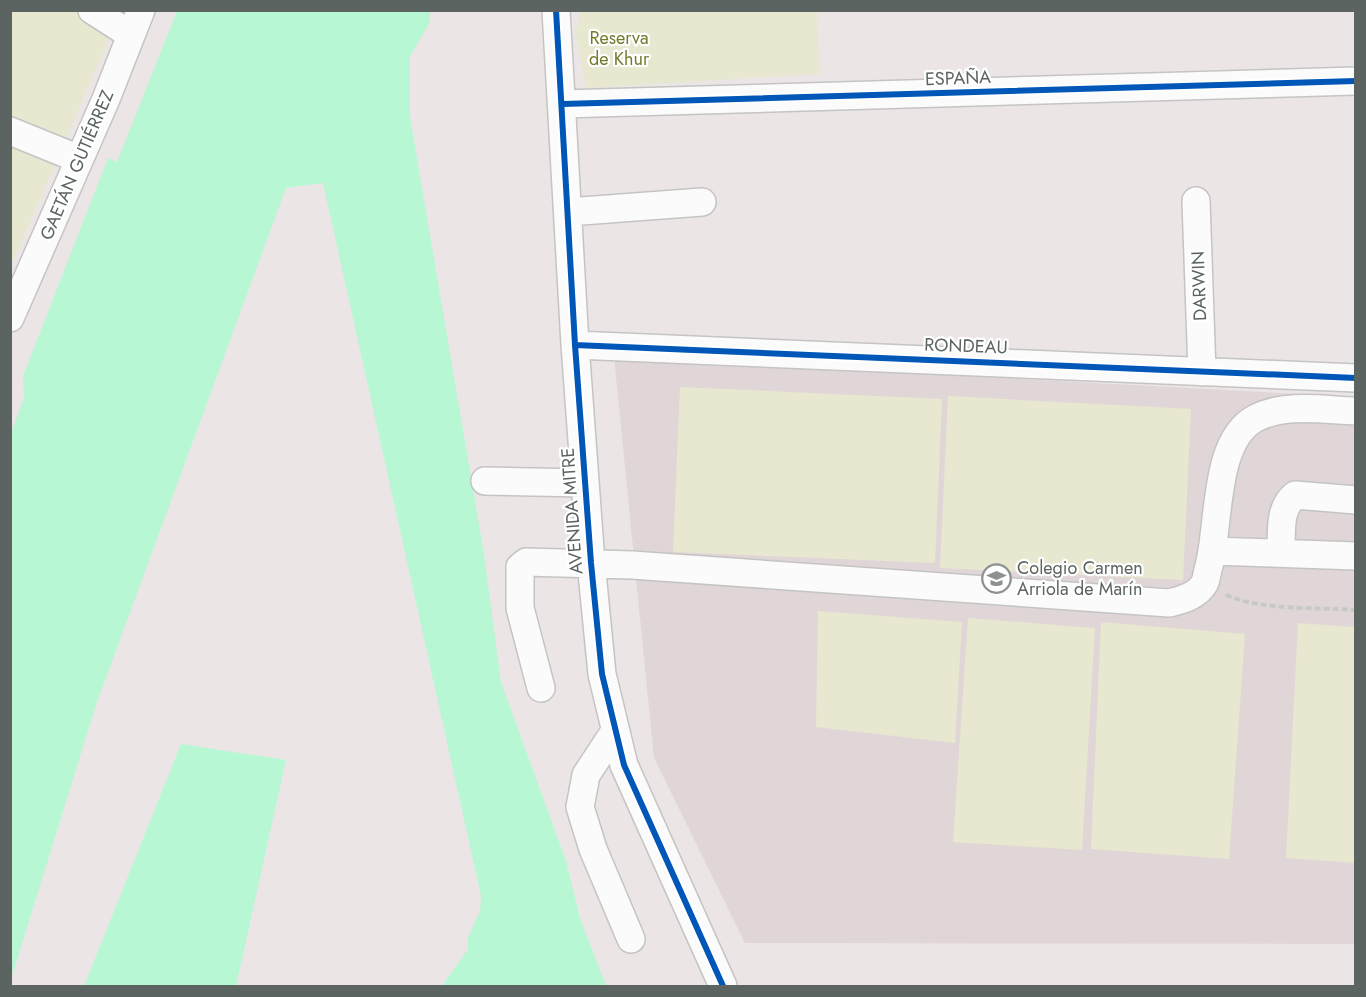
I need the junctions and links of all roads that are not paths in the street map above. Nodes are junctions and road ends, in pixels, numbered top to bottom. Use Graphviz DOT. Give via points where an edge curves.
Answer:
graph roads {
  1 [pos="92,10"];
  2 [pos="537,10"];
  3 [pos="556,10"];
  4 [pos="136,23"];
  5 [pos="1356,81"];
  6 [pos="561,93"];
  7 [pos="10,131"];
  8 [pos="80,159"];
  9 [pos="1196,201"];
  10 [pos="702,202"];
  11 [pos="568,212"];
  12 [pos="10,318"];
  13 [pos="575,345"];
  14 [pos="1202,372"];
  15 [pos="1356,378"];
  16 [pos="1356,411"];
  17 [pos="485,481"];
  18 [pos="585,483"];
  19 [pos="1356,500"];
  20 [pos="1213,551"];
  21 [pos="1281,553"];
  22 [pos="1356,556"];
  23 [pos="591,563"];
  24 [pos="541,688"];
  25 [pos="615,731"];
  26 [pos="631,939"];
  27 [pos="723,987"];
  1 -- 4 [label="street"];
  2 -- 6 [label="street"];
  3 -- 6 [label="street, AVENIDA MITRE"];
  4 -- 8 [label="street, GAETÁN GUTIÉRREZ"];
  5 -- 6 [label="street, ESPAÑA"];
  6 -- 11 [label="street, AVENIDA MITRE"];
  7 -- 8 [label="street"];
  8 -- 12 [label="street, GAETÁN GUTIÉRREZ"];
  9 -- 14 [label="street, DARWIN"];
  10 -- 11 [label="street"];
  11 -- 13 [label="street, AVENIDA MITRE"];
  13 -- 14 [label="street, RONDEAU"];
  13 -- 18 [label="street, AVENIDA MITRE"];
  14 -- 15 [label="street, RONDEAU"];
  16 -- 20 [label="street" via="1305,408 1269,413 1244,426 1227,454"];
  17 -- 18 [label="street"];
  18 -- 23 [label="street, AVENIDA MITRE"];
  19 -- 21 [label="street" via="1295,495 1287,501 1283,513"];
  20 -- 21 [label="street"];
  20 -- 23 [label="street" via="1204,584 1184,600 1169,603"];
  21 -- 22 [label="street"];
  23 -- 24 [label="street" via="526,562 520,567 520,608"];
  23 -- 25 [label="street, AVENIDA MITRE" via="602,674"];
  25 -- 26 [label="street" via="586,775 580,807 593,849"];
  25 -- 27 [label="street, AVENIDA MITRE" via="624,765"];
}
